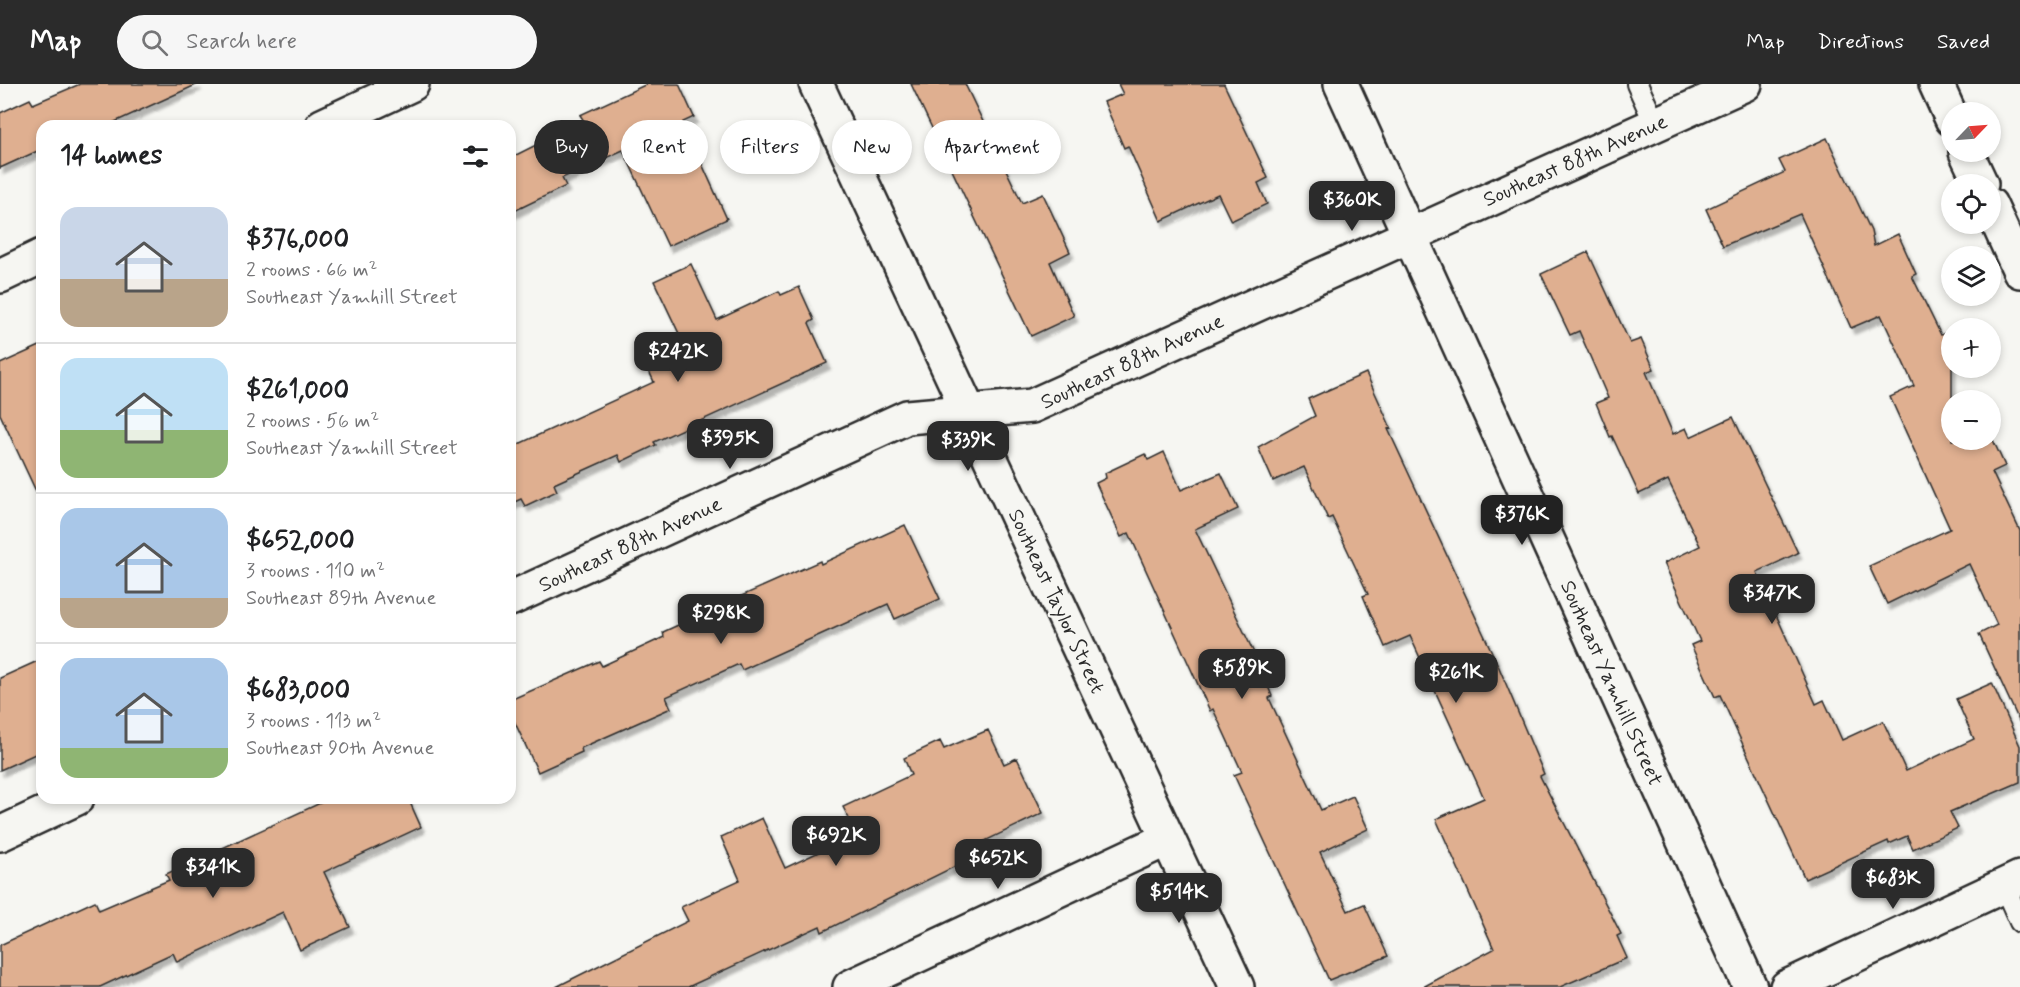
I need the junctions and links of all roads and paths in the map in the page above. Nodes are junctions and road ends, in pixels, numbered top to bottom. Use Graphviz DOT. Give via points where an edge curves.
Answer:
graph roads {
  1 [pos="412,84"];
  2 [pos="816,84"];
  3 [pos="1341,84"];
  4 [pos="1637,84"];
  5 [pos="1745,84"];
  6 [pos="1936,84"];
  7 [pos="1944,102"];
  8 [pos="335,120"];
  9 [pos="1655,124"];
  10 [pos="2001,229"];
  11 [pos="1409,234"];
  12 [pos="36,259"];
  13 [pos="2020,271"];
  14 [pos="0,276"];
  15 [pos="968,412"];
  16 [pos="516,596"];
  17 [pos="64,804"];
  18 [pos="0,834"];
  19 [pos="1167,839"];
  20 [pos="2012,882"];
  21 [pos="2020,922"];
  22 [pos="850,987"];
  23 [pos="1237,987"];
  24 [pos="1750,987"];
  25 [pos="1787,987"];
  1 -- 8 [label="street"];
  2 -- 15 [label="street, Southeast Taylor Street"];
  3 -- 11 [label="street, Southeast Yamhill Street"];
  4 -- 9 [label="lane"];
  5 -- 9 [label="street, Southeast 88th Avenue"];
  6 -- 7 [label="street"];
  9 -- 11 [label="street, Southeast 88th Avenue"];
  10 -- 13 [label="street"];
  11 -- 15 [label="street, Southeast 88th Avenue" via="1032,406"];
  11 -- 24 [label="street, Southeast Yamhill Street"];
  12 -- 14 [label="street"];
  15 -- 16 [label="street, Southeast 88th Avenue" via="907,417"];
  15 -- 19 [label="street, Southeast Taylor Street"];
  17 -- 18 [label="street"];
  19 -- 22 [label="street"];
  19 -- 23 [label="street, Southeast Taylor Street"];
  20 -- 21 [label="lane"];
  20 -- 25 [label="street"];
}
